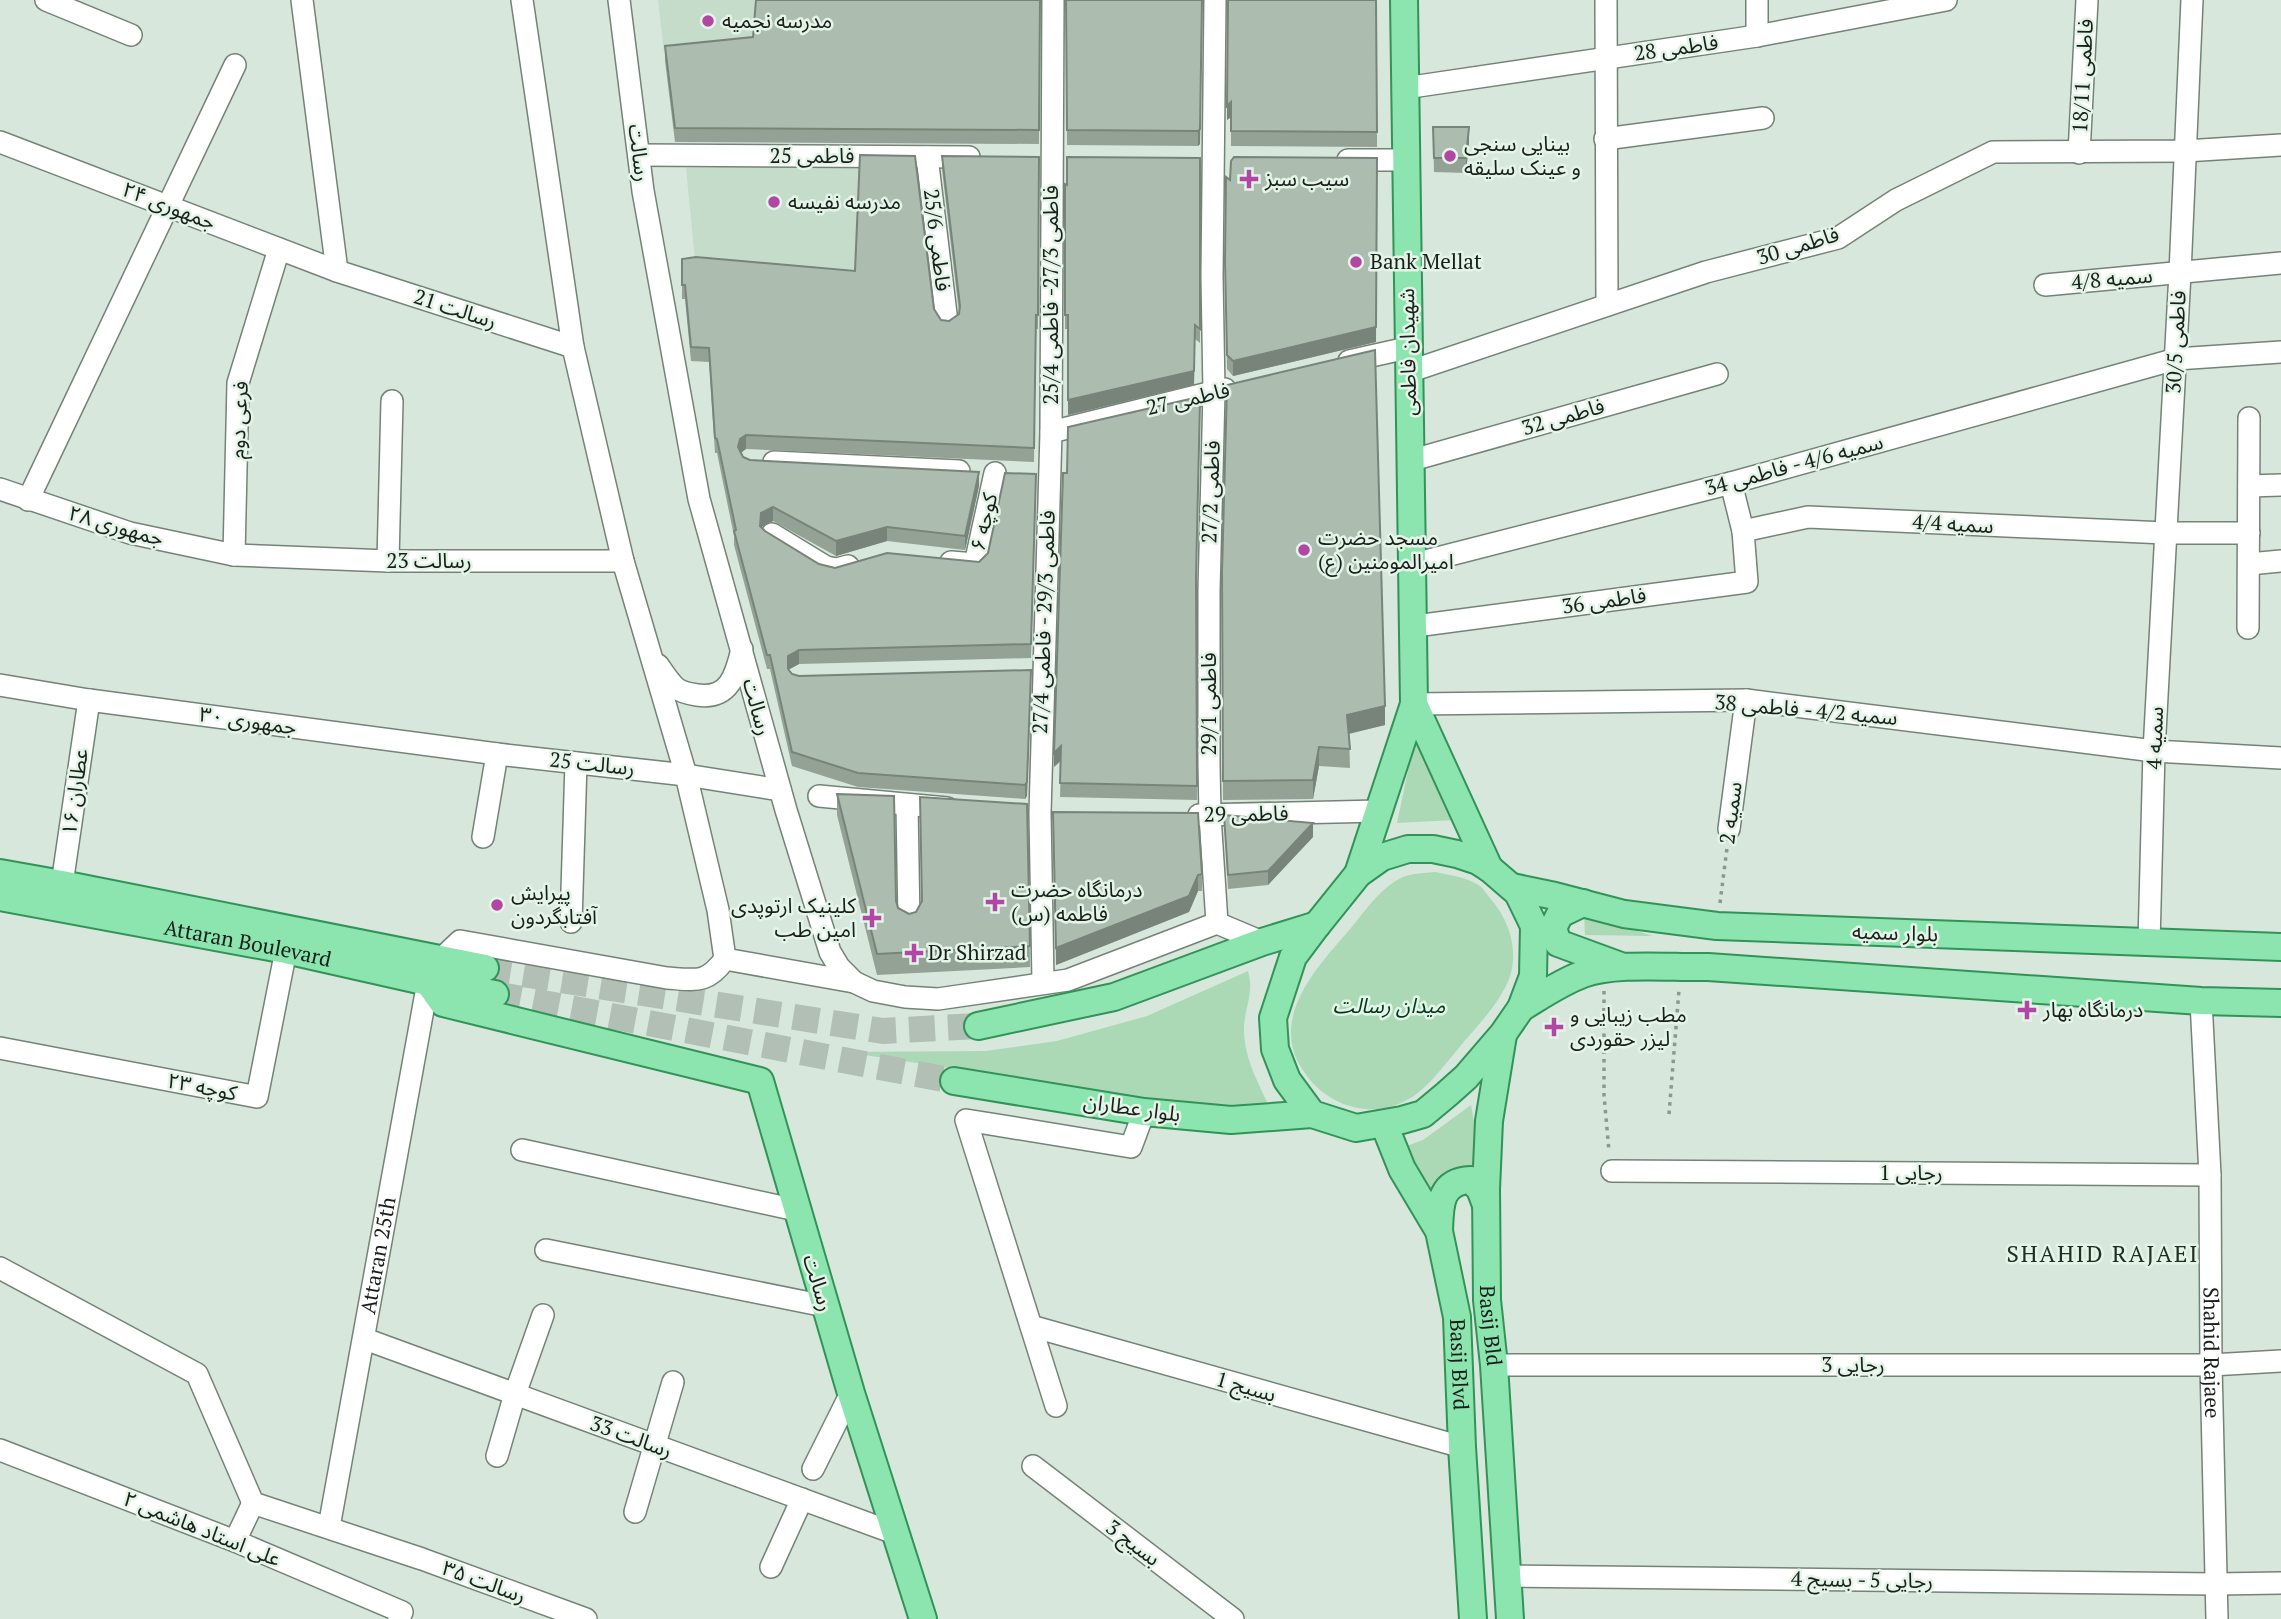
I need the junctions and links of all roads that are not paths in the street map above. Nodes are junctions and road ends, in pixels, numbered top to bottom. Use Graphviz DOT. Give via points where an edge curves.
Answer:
graph roads {
  1 [pos="46,0"];
  2 [pos="301,0"];
  3 [pos="522,0"];
  4 [pos="620,0"];
  5 [pos="1053,0"];
  6 [pos="1215,0"];
  7 [pos="1404,0"];
  8 [pos="1606,0"];
  9 [pos="1757,0"];
  10 [pos="1946,0"];
  11 [pos="2087,0"];
  12 [pos="2192,0"];
  13 [pos="1912,3"];
  14 [pos="131,35"];
  15 [pos="1757,36"];
  16 [pos="1605,58"];
  17 [pos="235,65"];
  18 [pos="1405,88"];
  19 [pos="1763,118"];
  20 [pos="1605,139"];
  21 [pos="0,142"];
  22 [pos="2281,145"];
  23 [pos="2185,151"];
  24 [pos="2079,153"];
  25 [pos="639,155"];
  26 [pos="927,157"];
  27 [pos="996,157"];
  28 [pos="1045,158"];
  29 [pos="1079,158"];
  30 [pos="1188,159"];
  31 [pos="1222,159"];
  32 [pos="1324,160"];
  33 [pos="1406,160"];
  34 [pos="168,206"];
  35 [pos="279,249"];
  36 [pos="2281,263"];
  37 [pos="337,271"];
  38 [pos="2180,272"];
  39 [pos="2045,285"];
  40 [pos="1607,305"];
  41 [pos="947,323"];
  42 [pos="573,346"];
  43 [pos="2281,352"];
  44 [pos="2176,359"];
  45 [pos="1408,360"];
  46 [pos="1330,365"];
  47 [pos="1717,374"];
  48 [pos="1240,386"];
  49 [pos="1214,392"];
  50 [pos="392,401"];
  51 [pos="2249,418"];
  52 [pos="1051,432"];
  53 [pos="751,461"];
  54 [pos="1409,461"];
  55 [pos="1731,484"];
  56 [pos="2281,485"];
  57 [pos="2249,486"];
  58 [pos="0,489"];
  59 [pos="28,500"];
  60 [pos="1743,531"];
  61 [pos="2165,533"];
  62 [pos="2249,533"];
  63 [pos="772,534"];
  64 [pos="234,555"];
  65 [pos="873,558"];
  66 [pos="937,560"];
  67 [pos="388,561"];
  68 [pos="623,561"];
  69 [pos="2281,561"];
  70 [pos="1410,563"];
  71 [pos="2249,564"];
  72 [pos="1209,591"];
  73 [pos="1411,624"];
  74 [pos="2248,628"];
  75 [pos="742,649"];
  76 [pos="652,658"];
  77 [pos="0,685"];
  78 [pos="89,700"];
  79 [pos="1746,700"];
  80 [pos="1414,704"];
  81 [pos="2154,751"];
  82 [pos="497,754"];
  83 [pos="2281,758"];
  84 [pos="576,763"];
  85 [pos="686,775"];
  86 [pos="780,790"];
  87 [pos="819,796"];
  88 [pos="907,806"];
  89 [pos="973,809"];
  90 [pos="1379,811"];
  91 [pos="1033,812"];
  92 [pos="1066,813"];
  93 [pos="1184,815"];
  94 [pos="1210,816"];
  95 [pos="1729,829"];
  96 [pos="483,837"];
  97 [pos="1489,867"];
  98 [pos="0,873"];
  99 [pos="1358,874"];
  100 [pos="62,884"];
  101 [pos="1512,887"];
  102 [pos="0,897"];
  103 [pos="1583,903"];
  104 [pos="571,922"];
  105 [pos="909,922"];
  106 [pos="1217,923"];
  107 [pos="1317,925"];
  108 [pos="1262,942"];
  109 [pos="2149,943"];
  110 [pos="2281,947"];
  111 [pos="286,950"];
  112 [pos="725,959"];
  113 [pos="485,968"];
  114 [pos="1615,969"];
  115 [pos="434,971"];
  116 [pos="854,982"];
  117 [pos="1043,982"];
  118 [pos="495,994"];
  119 [pos="2202,1001"];
  120 [pos="2281,1003"];
  121 [pos="1521,1008"];
  122 [pos="978,1026"];
  123 [pos="1503,1034"];
  124 [pos="0,1048"];
  125 [pos="954,1081"];
  126 [pos="1144,1112"];
  127 [pos="1312,1114"];
  128 [pos="1384,1124"];
  129 [pos="522,1150"];
  130 [pos="1612,1171"];
  131 [pos="2210,1175"];
  132 [pos="1486,1205"];
  133 [pos="796,1210"];
  134 [pos="1439,1231"];
  135 [pos="546,1250"];
  136 [pos="0,1268"];
  137 [pos="825,1306"];
  138 [pos="543,1315"];
  139 [pos="1031,1326"];
  140 [pos="365,1339"];
  141 [pos="2281,1360"];
  142 [pos="1494,1365"];
  143 [pos="2211,1365"];
  144 [pos="673,1382"];
  145 [pos="851,1393"];
  146 [pos="515,1394"];
  147 [pos="1056,1406"];
  148 [pos="656,1446"];
  149 [pos="1462,1447"];
  150 [pos="0,1450"];
  151 [pos="497,1456"];
  152 [pos="1032,1466"];
  153 [pos="813,1469"];
  154 [pos="802,1499"];
  155 [pos="253,1503"];
  156 [pos="635,1512"];
  157 [pos="329,1527"];
  158 [pos="897,1534"];
  159 [pos="235,1542"];
  160 [pos="771,1567"];
  161 [pos="1508,1576"];
  162 [pos="2281,1583"];
  163 [pos="2217,1584"];
  164 [pos="401,1615"];
  165 [pos="586,1619"];
  166 [pos="923,1619"];
  167 [pos="1233,1619"];
  168 [pos="1473,1619"];
  169 [pos="1510,1619"];
  170 [pos="2217,1619"];
  1 -- 14 [label="street"];
  2 -- 37 [label="street"];
  3 -- 42 [label="street"];
  4 -- 25 [label="street, رسالت"];
  5 -- 28 [label="street, فاطمی 27/3- فاطمی 25/4"];
  6 -- 31 [label="street, فاطمی 27/2" via="1214,64"];
  7 -- 18 [label="main road, شهیدان فاطمی"];
  8 -- 16 [label="street"];
  9 -- 15 [label="street"];
  10 -- 13 [label="street, فاطمی 28"];
  11 -- 24 [label="street, فاطمی 18/11"];
  12 -- 23 [label="street, فاطمی 30/5"];
  13 -- 15 [label="street, فاطمی 28"];
  15 -- 16 [label="street, فاطمی 28"];
  16 -- 18 [label="street, فاطمی 28"];
  16 -- 20 [label="street"];
  17 -- 34 [label="street"];
  18 -- 33 [label="main road, شهیدان فاطمی"];
  19 -- 20 [label="street"];
  20 -- 40 [label="street"];
  21 -- 34 [label="street, جمهوری ۲۴"];
  22 -- 23 [label="street, فاطمی 30"];
  23 -- 24 [label="street, فاطمی 30"];
  23 -- 38 [label="street, فاطمی 30/5"];
  24 -- 40 [label="street, فاطمی 30" via="1993,152 1896,200 1838,237 1706,272"];
  25 -- 26 [label="street, فاطمی 25"];
  25 -- 75 [label="street, رسالت" via="699,499"];
  26 -- 27 [label="street, فاطمی 25"];
  26 -- 41 [label="street, فاطمی 25/6"];
  28 -- 29 [label="street"];
  28 -- 52 [label="street, فاطمی 27/3- فاطمی 25/4"];
  30 -- 31 [label="street"];
  31 -- 49 [label="street, فاطمی 27/2" via="1212,276"];
  32 -- 33 [label="street"];
  33 -- 45 [label="main road, شهیدان فاطمی"];
  34 -- 35 [label="street, جمهوری ۲۴"];
  34 -- 59 [label="street"];
  35 -- 37 [label="street, جمهوری ۲۴"];
  35 -- 64 [label="street, فرعی دوم" via="238,383"];
  36 -- 38 [label="street, سمیه 4/8"];
  37 -- 42 [label="street, رسالت 21"];
  38 -- 39 [label="street, سمیه 4/8"];
  38 -- 44 [label="street, فاطمی 30/5"];
  40 -- 45 [label="street, فاطمی 30"];
  42 -- 68 [label="street"];
  43 -- 44 [label="street, سمیه 4/6 - فاطمی 34"];
  44 -- 55 [label="street, سمیه 4/6 - فاطمی 34"];
  44 -- 61 [label="street, فاطمی 30/5"];
  45 -- 46 [label="street"];
  45 -- 54 [label="main road, شهیدان فاطمی"];
  47 -- 54 [label="street, فاطمی 32"];
  48 -- 49 [label="street, فاطمی 27"];
  49 -- 52 [label="street, فاطمی 27"];
  49 -- 72 [label="street, فاطمی 27/2"];
  50 -- 67 [label="street"];
  51 -- 57 [label="street"];
  52 -- 91 [label="street, فاطمی 29/3 - فاطمی 27/4" via="1042,476"];
  53 -- 66 [label="street, کوچه ۶" via="1002,474 975,564"];
  54 -- 70 [label="main road, شهیدان فاطمی"];
  55 -- 60 [label="street"];
  55 -- 70 [label="street, سمیه 4/6 - فاطمی 34"];
  56 -- 57 [label="street"];
  57 -- 62 [label="street"];
  58 -- 59 [label="street, جمهوری ۲۸"];
  59 -- 64 [label="street, جمهوری ۲۸" via="130,533"];
  60 -- 61 [label="street, سمیه 4/4" via="1808,517"];
  60 -- 73 [label="street, فاطمی 36" via="1747,582"];
  61 -- 62 [label="street, سمیه 4/4"];
  61 -- 81 [label="street, سمیه 4"];
  62 -- 71 [label="street"];
  63 -- 65 [label="street" via="826,567 837,569"];
  64 -- 67 [label="street, رسالت 23"];
  67 -- 68 [label="street, رسالت 23"];
  68 -- 76 [label="street"];
  69 -- 71 [label="street"];
  70 -- 73 [label="main road, شهیدان فاطمی"];
  71 -- 74 [label="street"];
  72 -- 94 [label="street, فاطمی 29/1"];
  73 -- 80 [label="main road, شهیدان فاطمی"];
  75 -- 76 [label="street" via="727,688 709,697 675,687"];
  75 -- 86 [label="street, رسالت"];
  76 -- 85 [label="street"];
  77 -- 78 [label="street, جمهوری ۳۰"];
  78 -- 82 [label="street, جمهوری ۳۰"];
  78 -- 100 [label="street, عطاران ۱۶"];
  79 -- 80 [label="street, سمیه 4/2 - فاطمی 38"];
  79 -- 81 [label="street, سمیه 4/2 - فاطمی 38"];
  79 -- 95 [label="street, سمیه 2"];
  80 -- 90 [label="main road"];
  80 -- 97 [label="main road"];
  81 -- 83 [label="street, سمیه 4/2 - فاطمی 38"];
  81 -- 109 [label="street, سمیه 4"];
  82 -- 84 [label="street, رسالت 25"];
  82 -- 96 [label="street"];
  84 -- 85 [label="street, رسالت 25"];
  84 -- 104 [label="street"];
  85 -- 86 [label="street, رسالت 25"];
  85 -- 112 [label="street"];
  86 -- 116 [label="street, رسالت" via="830,952"];
  87 -- 88 [label="street"];
  88 -- 89 [label="street"];
  88 -- 105 [label="street"];
  90 -- 94 [label="street, فاطمی 29"];
  90 -- 99 [label="main road"];
  91 -- 92 [label="street"];
  91 -- 117 [label="street, فاطمی 29/3 - فاطمی 27/4"];
  93 -- 94 [label="street, فاطمی 29"];
  94 -- 106 [label="street, فاطمی 29/1"];
  97 -- 99 [label="main road" via="1457,853 1408,849 1382,857"];
  97 -- 101 [label="main road"];
  98 -- 100 [label="main road, Attaran Boulevard"];
  99 -- 107 [label="main road"];
  100 -- 115 [label="main road, Attaran Boulevard"];
  101 -- 103 [label="main road, بلوار سمیه"];
  101 -- 121 [label="main road" via="1534,926 1533,976"];
  102 -- 111 [label="main road, Attaran Boulevard"];
  103 -- 109 [label="main road, بلوار سمیه" via="1624,914 1717,926"];
  103 -- 114 [label="main road" via="1560,914 1553,928 1558,943"];
  106 -- 108 [label="street"];
  106 -- 117 [label="street" via="1068,979"];
  107 -- 108 [label="main road"];
  107 -- 127 [label="main road" via="1293,957 1273,1018 1275,1049 1287,1080"];
  108 -- 122 [label="main road" via="1114,998"];
  109 -- 110 [label="main road, بلوار سمیه"];
  111 -- 115 [label="main road, Attaran Boulevard"];
  111 -- 124 [label="street, کوچه ۲۳" via="257,1097"];
  112 -- 115 [label="street" via="715,973 701,980 667,978 460,941"];
  112 -- 116 [label="street"];
  113 -- 115 [label="main road, Attaran Boulevard"];
  114 -- 119 [label="main road" via="1735,969"];
  114 -- 121 [label="main road" via="1585,973"];
  115 -- 118 [label="main road, Attaran Boulevard"];
  115 -- 133 [label="main road, رسالت" via="443,1003 760,1081"];
  115 -- 140 [label="street, Attaran 25th"];
  116 -- 117 [label="street" via="905,997 938,999"];
  119 -- 120 [label="main road"];
  119 -- 131 [label="street, Shahid Rajaee"];
  121 -- 123 [label="main road"];
  123 -- 128 [label="main road" via="1466,1077 1423,1114"];
  123 -- 132 [label="main road, Basij Bld" via="1489,1121"];
  125 -- 126 [label="main road, بلوار عطاران"];
  126 -- 127 [label="main road, بلوار عطاران" via="1231,1120"];
  126 -- 139 [label="street" via="1131,1147 966,1120"];
  127 -- 128 [label="main road" via="1356,1128"];
  128 -- 134 [label="main road, Basij Blvd" via="1402,1169"];
  129 -- 133 [label="street"];
  130 -- 131 [label="street, رجایی 1"];
  131 -- 143 [label="street, Shahid Rajaee"];
  132 -- 134 [label="main road" via="1471,1180 1458,1181 1444,1192"];
  132 -- 142 [label="main road, Basij Bld"];
  133 -- 137 [label="main road, رسالت"];
  134 -- 149 [label="main road, Basij Blvd" via="1457,1317"];
  135 -- 137 [label="street"];
  136 -- 155 [label="street" via="197,1374"];
  137 -- 145 [label="main road, رسالت"];
  138 -- 146 [label="street"];
  139 -- 147 [label="street"];
  139 -- 149 [label="street, بسیج 1"];
  140 -- 146 [label="street, رسالت 33"];
  140 -- 157 [label="street, Attaran 25th"];
  141 -- 143 [label="street, رجایی 3"];
  142 -- 143 [label="street, رجایی 3"];
  142 -- 161 [label="main road, Basij Bld"];
  143 -- 163 [label="street, Shahid Rajaee"];
  144 -- 148 [label="street"];
  145 -- 153 [label="street"];
  145 -- 158 [label="main road, رسالت"];
  146 -- 148 [label="street, رسالت 33"];
  146 -- 151 [label="street"];
  148 -- 154 [label="street, رسالت 33"];
  148 -- 156 [label="street"];
  149 -- 168 [label="main road, Basij Blvd"];
  150 -- 159 [label="street, علی استاد هاشمی ۲"];
  152 -- 167 [label="street, بسیج 3"];
  154 -- 158 [label="street, رسالت 33"];
  154 -- 160 [label="street"];
  155 -- 157 [label="street, رسالت ۳۵"];
  155 -- 159 [label="street"];
  157 -- 165 [label="street, رسالت ۳۵"];
  158 -- 166 [label="main road, رسالت"];
  159 -- 164 [label="street, علی استاد هاشمی ۲"];
  161 -- 163 [label="street, رجایی 5 - بسیج 4"];
  161 -- 169 [label="main road, Basij Bld"];
  162 -- 163 [label="street, رجایی 5 - بسیج 4"];
  163 -- 170 [label="street, Shahid Rajaee"];
}
